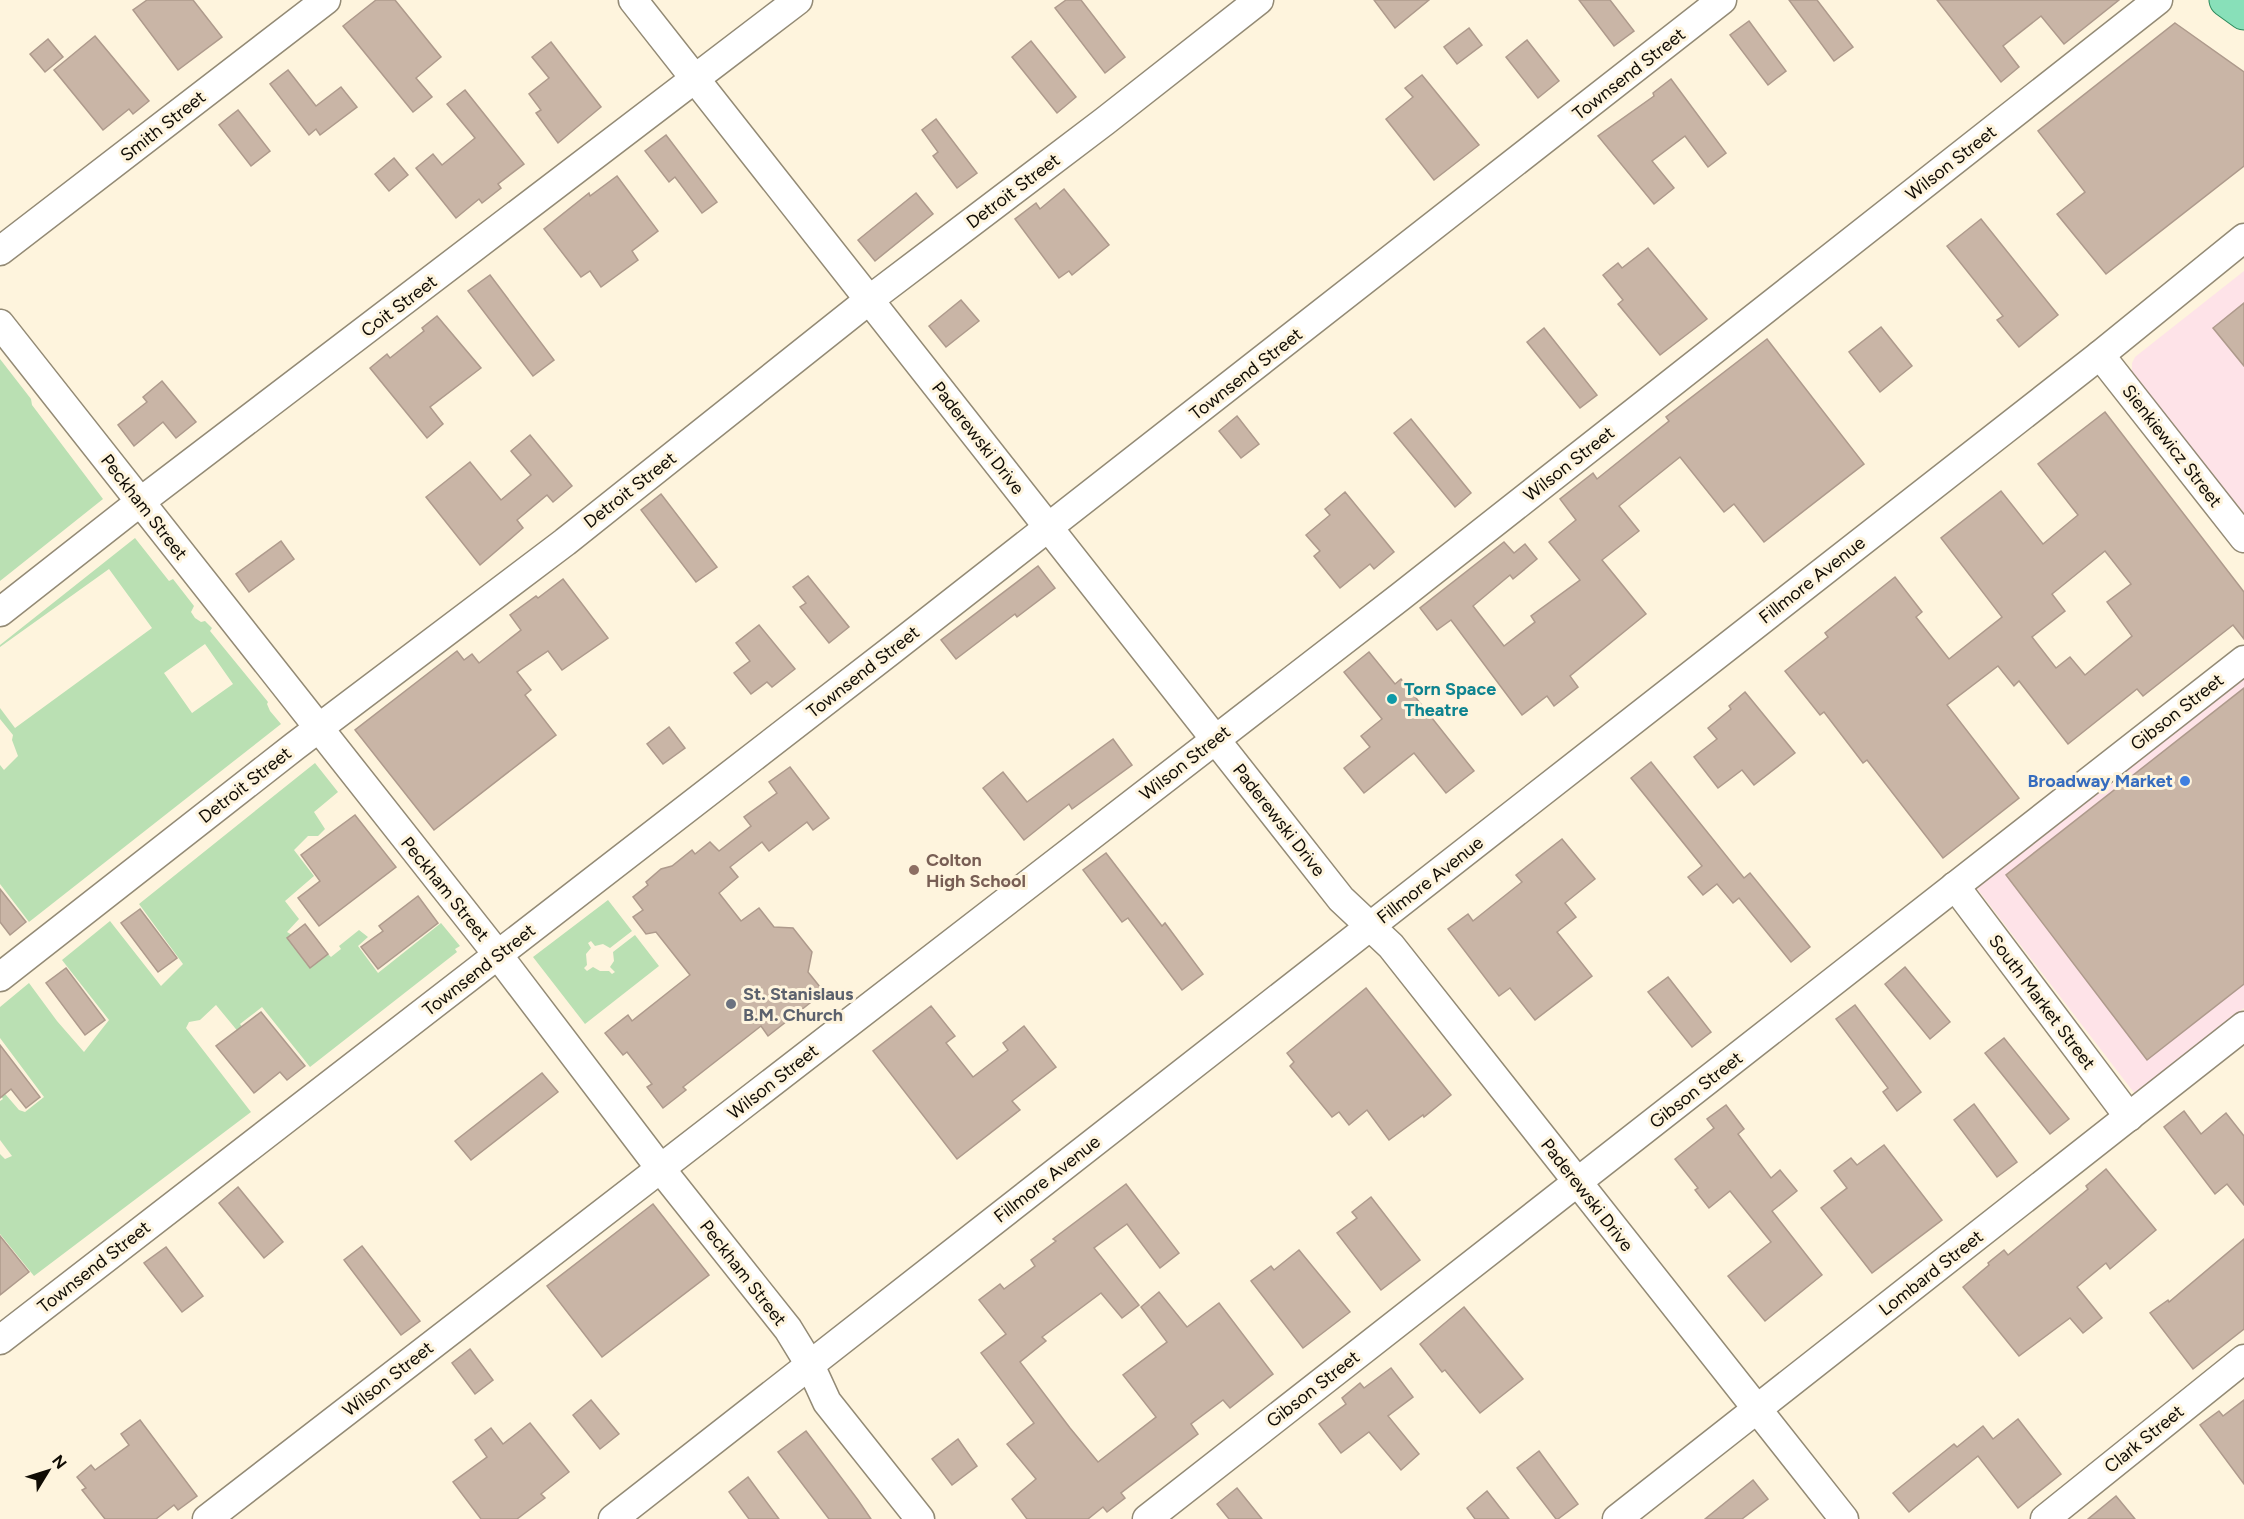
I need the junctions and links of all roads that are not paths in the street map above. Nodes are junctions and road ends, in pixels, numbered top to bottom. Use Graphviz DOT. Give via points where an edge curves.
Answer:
graph roads {
  1 [pos="326,0"];
  2 [pos="633,0"];
  3 [pos="798,0"];
  4 [pos="1258,0"];
  5 [pos="1722,0"];
  6 [pos="2158,0"];
  7 [pos="2226,0"];
  8 [pos="2244,13"];
  9 [pos="696,80"];
  10 [pos="2244,238"];
  11 [pos="0,251"];
  12 [pos="869,300"];
  13 [pos="0,324"];
  14 [pos="2100,355"];
  15 [pos="140,502"];
  16 [pos="1048,528"];
  17 [pos="2244,538"];
  18 [pos="0,612"];
  19 [pos="2244,660"];
  20 [pos="319,729"];
  21 [pos="1215,739"];
  22 [pos="1955,886"];
  23 [pos="1370,926"];
  24 [pos="498,955"];
  25 [pos="0,977"];
  26 [pos="2244,1026"];
  27 [pos="2129,1117"];
  28 [pos="660,1168"];
  29 [pos="1577,1183"];
  30 [pos="0,1340"];
  31 [pos="2244,1359"];
  32 [pos="810,1365"];
  33 [pos="1757,1409"];
  34 [pos="207,1519"];
  35 [pos="613,1519"];
  36 [pos="920,1519"];
  37 [pos="1147,1519"];
  38 [pos="1617,1519"];
  39 [pos="1844,1519"];
  40 [pos="2045,1519"];
  1 -- 11 [label="street, Smith Street"];
  2 -- 9 [label="street, Paderewski Drive"];
  3 -- 9 [label="street, Coit Street"];
  4 -- 12 [label="street, Detroit Street"];
  5 -- 16 [label="street, Townsend Street"];
  6 -- 21 [label="street, Wilson Street"];
  7 -- 8 [label="main road"];
  9 -- 12 [label="street, Paderewski Drive"];
  9 -- 15 [label="street, Coit Street"];
  10 -- 14 [label="street, Fillmore Avenue"];
  12 -- 16 [label="street, Paderewski Drive"];
  12 -- 20 [label="street, Detroit Street" via="565,542"];
  13 -- 15 [label="street, Peckham Street"];
  14 -- 17 [label="street, Sienkiewicz Street"];
  14 -- 23 [label="street, Fillmore Avenue"];
  15 -- 18 [label="street, Coit Street"];
  15 -- 20 [label="street, Peckham Street"];
  16 -- 21 [label="street, Paderewski Drive"];
  16 -- 24 [label="street, Townsend Street"];
  19 -- 22 [label="street, Gibson Street"];
  20 -- 24 [label="street, Peckham Street"];
  20 -- 25 [label="street, Detroit Street"];
  21 -- 23 [label="street, Paderewski Drive" via="1341,899"];
  21 -- 28 [label="street, Wilson Street"];
  22 -- 27 [label="street, South Market Street"];
  22 -- 29 [label="street, Gibson Street"];
  23 -- 29 [label="street, Paderewski Drive" via="1391,945"];
  23 -- 32 [label="street, Fillmore Avenue"];
  24 -- 28 [label="street, Peckham Street"];
  24 -- 30 [label="street, Townsend Street"];
  26 -- 27 [label="street, Lombard Street"];
  27 -- 33 [label="street, Lombard Street"];
  28 -- 32 [label="street, Peckham Street" via="788,1329"];
  28 -- 34 [label="street, Wilson Street"];
  29 -- 33 [label="street, Paderewski Drive"];
  29 -- 37 [label="street, Gibson Street"];
  31 -- 40 [label="street, Clark Street"];
  32 -- 35 [label="street, Fillmore Avenue"];
  32 -- 36 [label="street, Peckham Street" via="827,1402"];
  33 -- 38 [label="street, Lombard Street"];
  33 -- 39 [label="street, Paderewski Drive"];
}
